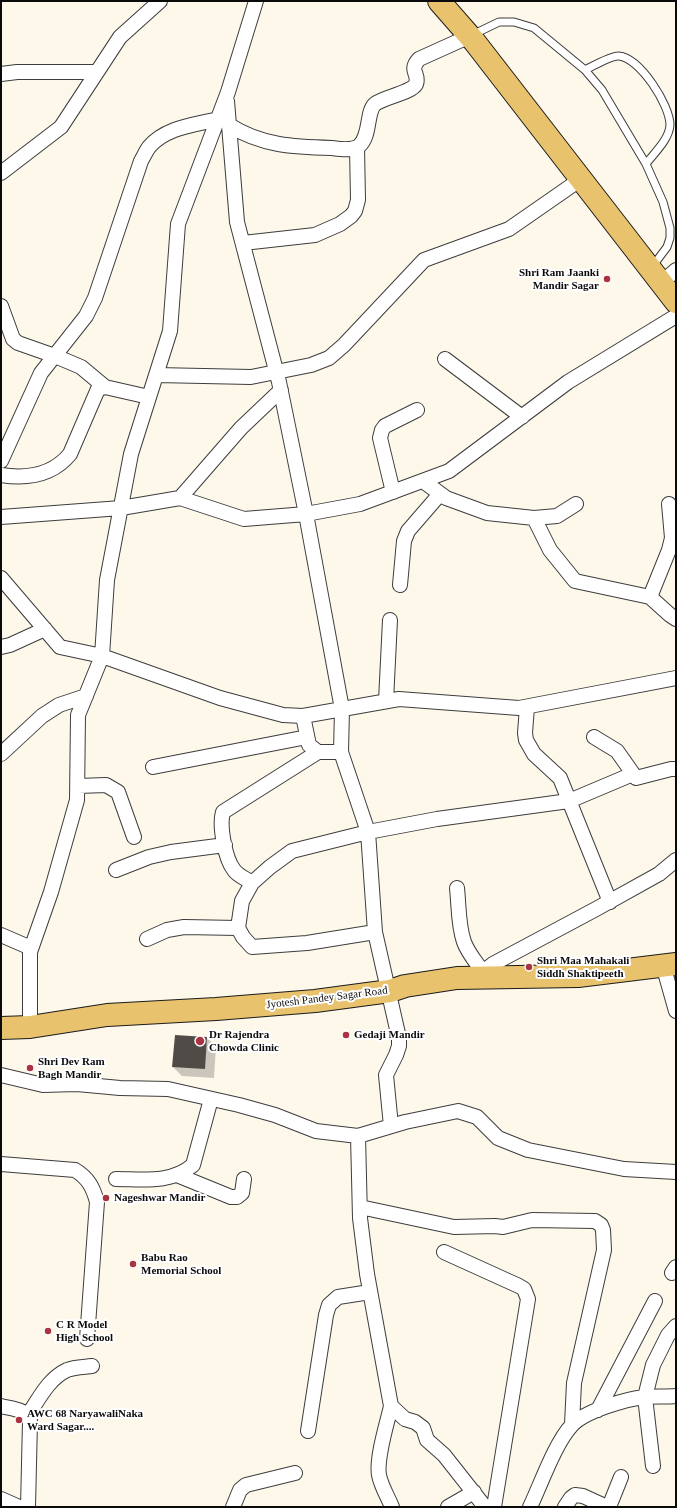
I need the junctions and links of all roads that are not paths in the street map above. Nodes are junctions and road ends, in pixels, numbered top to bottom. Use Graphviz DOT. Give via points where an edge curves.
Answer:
graph roads {
  1 [pos="160,1"];
  2 [pos="256,1"];
  3 [pos="439,1"];
  4 [pos="470,36"];
  5 [pos="585,70"];
  6 [pos="97,72"];
  7 [pos="1,74"];
  8 [pos="224,122"];
  9 [pos="357,147"];
  10 [pos="646,164"];
  11 [pos="1,173"];
  12 [pos="580,179"];
  13 [pos="243,243"];
  14 [pos="663,274"];
  15 [pos="676,302"];
  16 [pos="1,306"];
  17 [pos="676,316"];
  18 [pos="55,356"];
  19 [pos="445,359"];
  20 [pos="277,373"];
  21 [pos="156,375"];
  22 [pos="105,387"];
  23 [pos="281,390"];
  24 [pos="149,397"];
  25 [pos="417,410"];
  26 [pos="522,417"];
  27 [pos="1,461"];
  28 [pos="1,475"];
  29 [pos="423,481"];
  30 [pos="393,492"];
  31 [pos="440,494"];
  32 [pos="180,498"];
  33 [pos="576,504"];
  34 [pos="669,504"];
  35 [pos="121,508"];
  36 [pos="306,514"];
  37 [pos="1,517"];
  38 [pos="534,518"];
  39 [pos="1,578"];
  40 [pos="400,585"];
  41 [pos="650,597"];
  42 [pos="676,619"];
  43 [pos="390,620"];
  44 [pos="45,629"];
  45 [pos="1,647"];
  46 [pos="102,656"];
  47 [pos="676,678"];
  48 [pos="86,696"];
  49 [pos="386,701"];
  50 [pos="527,707"];
  51 [pos="342,709"];
  52 [pos="303,716"];
  53 [pos="307,736"];
  54 [pos="594,737"];
  55 [pos="318,752"];
  56 [pos="341,752"];
  57 [pos="1,754"];
  58 [pos="153,767"];
  59 [pos="676,769"];
  60 [pos="633,774"];
  61 [pos="78,786"];
  62 [pos="569,801"];
  63 [pos="368,832"];
  64 [pos="134,837"];
  65 [pos="225,845"];
  66 [pos="676,860"];
  67 [pos="116,870"];
  68 [pos="252,883"];
  69 [pos="457,888"];
  70 [pos="610,902"];
  71 [pos="238,928"];
  72 [pos="375,932"];
  73 [pos="1,935"];
  74 [pos="147,939"];
  75 [pos="31,948"];
  76 [pos="670,964"];
  77 [pos="479,975"];
  78 [pos="390,992"];
  79 [pos="676,1011"];
  80 [pos="30,1027"];
  81 [pos="1,1028"];
  82 [pos="1,1075"];
  83 [pos="211,1099"];
  84 [pos="391,1126"];
  85 [pos="358,1136"];
  86 [pos="1,1164"];
  87 [pos="676,1172"];
  88 [pos="177,1175"];
  89 [pos="116,1179"];
  90 [pos="244,1180"];
  91 [pos="360,1207"];
  92 [pos="444,1252"];
  93 [pos="370,1292"];
  94 [pos="655,1301"];
  95 [pos="676,1326"];
  96 [pos="87,1339"];
  97 [pos="92,1366"];
  98 [pos="676,1396"];
  99 [pos="645,1397"];
  100 [pos="1,1406"];
  101 [pos="391,1406"];
  102 [pos="598,1410"];
  103 [pos="28,1415"];
  104 [pos="572,1424"];
  105 [pos="308,1431"];
  106 [pos="653,1466"];
  107 [pos="295,1473"];
  108 [pos="621,1477"];
  109 [pos="474,1492"];
  110 [pos="1,1499"];
  111 [pos="19,1507"];
  112 [pos="28,1507"];
  113 [pos="233,1507"];
  114 [pos="392,1507"];
  115 [pos="448,1507"];
  116 [pos="485,1507"];
  117 [pos="494,1507"];
  118 [pos="530,1507"];
  119 [pos="565,1507"];
  120 [pos="608,1507"];
  1 -- 6 [label="street" via="120,37"];
  2 -- 8 [label="street" via="228,92"];
  3 -- 4 [label="main road"];
  4 -- 5 [label="lane" via="499,22 514,22 534,28"];
  4 -- 9 [label="street" via="419,59 414,64 416,84 411,89 379,101 373,106 365,140"];
  4 -- 12 [label="main road"];
  5 -- 10 [label="lane" via="602,90"];
  5 -- 10 [label="lane" via="618,56 628,58 638,66 660,96 670,126 666,138"];
  6 -- 7 [label="street"];
  6 -- 11 [label="street" via="61,127"];
  8 -- 9 [label="street" via="244,134 266,142 298,148"];
  8 -- 13 [label="street" via="237,222"];
  8 -- 18 [label="street" via="176,129 149,147 141,161 95,298 86,316"];
  8 -- 21 [label="street" via="178,224 170,331"];
  9 -- 13 [label="street" via="358,200 351,216 315,235"];
  10 -- 14 [label="lane" via="663,202 670,233"];
  12 -- 14 [label="main road"];
  12 -- 20 [label="street" via="509,229 424,260 329,358"];
  13 -- 20 [label="street"];
  14 -- 15 [label="main road"];
  16 -- 18 [label="street" via="13,339"];
  17 -- 26 [label="street" via="568,382"];
  18 -- 22 [label="street" via="81,367"];
  18 -- 27 [label="street" via="41,373"];
  19 -- 26 [label="street"];
  20 -- 21 [label="street" via="251,378"];
  20 -- 23 [label="street"];
  21 -- 24 [label="street"];
  22 -- 24 [label="street"];
  22 -- 28 [label="street" via="98,389 70,454 63,462 53,469 30,477"];
  23 -- 32 [label="street" via="241,428"];
  23 -- 36 [label="street"];
  24 -- 35 [label="street" via="131,454"];
  25 -- 30 [label="street" via="382,430 380,438"];
  26 -- 29 [label="street" via="449,471"];
  29 -- 30 [label="street"];
  29 -- 31 [label="street"];
  30 -- 36 [label="street" via="360,504"];
  31 -- 38 [label="street" via="487,513"];
  31 -- 40 [label="street" via="408,531 404,541"];
  32 -- 35 [label="street"];
  32 -- 36 [label="street" via="244,519"];
  33 -- 38 [label="street" via="557,516"];
  34 -- 41 [label="street" via="672,538"];
  35 -- 37 [label="street"];
  35 -- 46 [label="street" via="107,580"];
  36 -- 51 [label="street"];
  38 -- 41 [label="street" via="550,550 575,581"];
  39 -- 44 [label="street"];
  41 -- 42 [label="street"];
  43 -- 49 [label="street"];
  44 -- 45 [label="street"];
  44 -- 46 [label="street" via="60,647"];
  46 -- 48 [label="street"];
  46 -- 52 [label="street" via="220,698 283,715"];
  47 -- 50 [label="street"];
  48 -- 57 [label="street" via="59,705 42,716"];
  48 -- 61 [label="street" via="78,715"];
  49 -- 50 [label="street" via="399,699"];
  49 -- 51 [label="street"];
  50 -- 62 [label="street" via="526,740 534,754 560,778"];
  51 -- 52 [label="street"];
  51 -- 56 [label="street"];
  52 -- 53 [label="street"];
  53 -- 55 [label="street" via="309,745"];
  53 -- 58 [label="street"];
  54 -- 60 [label="street" via="617,751"];
  55 -- 56 [label="street"];
  55 -- 65 [label="street" via="223,812"];
  56 -- 63 [label="street"];
  59 -- 60 [label="street" via="636,778"];
  60 -- 62 [label="street"];
  61 -- 64 [label="street" via="106,785 118,792"];
  61 -- 75 [label="street" via="77,800 55,878"];
  62 -- 63 [label="street" via="437,819"];
  62 -- 70 [label="street"];
  63 -- 68 [label="street" via="292,851"];
  63 -- 72 [label="street"];
  65 -- 67 [label="street" via="149,857"];
  65 -- 68 [label="street" via="234,872"];
  66 -- 70 [label="street" via="659,874"];
  68 -- 71 [label="street" via="242,901"];
  69 -- 77 [label="street" via="464,941"];
  70 -- 77 [label="street" via="493,964"];
  71 -- 72 [label="street" via="252,947 307,943"];
  71 -- 74 [label="street" via="184,927 167,930"];
  72 -- 78 [label="street"];
  73 -- 75 [label="street"];
  75 -- 80 [label="street"];
  76 -- 77 [label="main road, Jyotesh Pandey Sagar Road" via="578,976"];
  76 -- 79 [label="street"];
  77 -- 78 [label="main road, Jyotesh Pandey Sagar Road" via="412,985"];
  78 -- 80 [label="main road, Jyotesh Pandey Sagar Road" via="231,1008 107,1015"];
  78 -- 84 [label="street" via="399,1038 396,1055 386,1075"];
  80 -- 81 [label="main road, Jyotesh Pandey Sagar Road"];
  82 -- 83 [label="street" via="43,1085 77,1084 168,1089"];
  83 -- 85 [label="street" via="274,1115 316,1131"];
  83 -- 88 [label="street" via="193,1165"];
  84 -- 85 [label="street"];
  84 -- 87 [label="street" via="458,1111 478,1117 498,1138 528,1150 624,1169"];
  85 -- 91 [label="street"];
  86 -- 96 [label="street" via="75,1170 91,1183 97,1202"];
  88 -- 89 [label="street" via="163,1180"];
  88 -- 90 [label="street" via="231,1197 237,1197 242,1193"];
  91 -- 93 [label="street"];
  91 -- 104 [label="street" via="454,1227 504,1227 532,1220 595,1221 601,1224 603,1260 574,1383"];
  92 -- 117 [label="street" via="519,1286 524,1289 528,1299"];
  93 -- 101 [label="street"];
  93 -- 105 [label="street" via="338,1297 329,1306"];
  94 -- 102 [label="street"];
  95 -- 99 [label="street" via="668,1335 653,1365"];
  97 -- 103 [label="street" via="68,1370 56,1376"];
  98 -- 99 [label="street"];
  99 -- 102 [label="street"];
  99 -- 106 [label="street"];
  100 -- 103 [label="street"];
  101 -- 109 [label="street" via="405,1419 423,1428 427,1440 444,1455"];
  101 -- 114 [label="street" via="379,1462 379,1474"];
  102 -- 104 [label="street"];
  103 -- 112 [label="street"];
  104 -- 118 [label="street" via="560,1440"];
  107 -- 113 [label="street" via="246,1486 240,1490"];
  108 -- 120 [label="street"];
  109 -- 115 [label="street"];
  109 -- 116 [label="street"];
  110 -- 111 [label="street"];
  119 -- 120 [label="street" via="570,1498 576,1495"];
}
